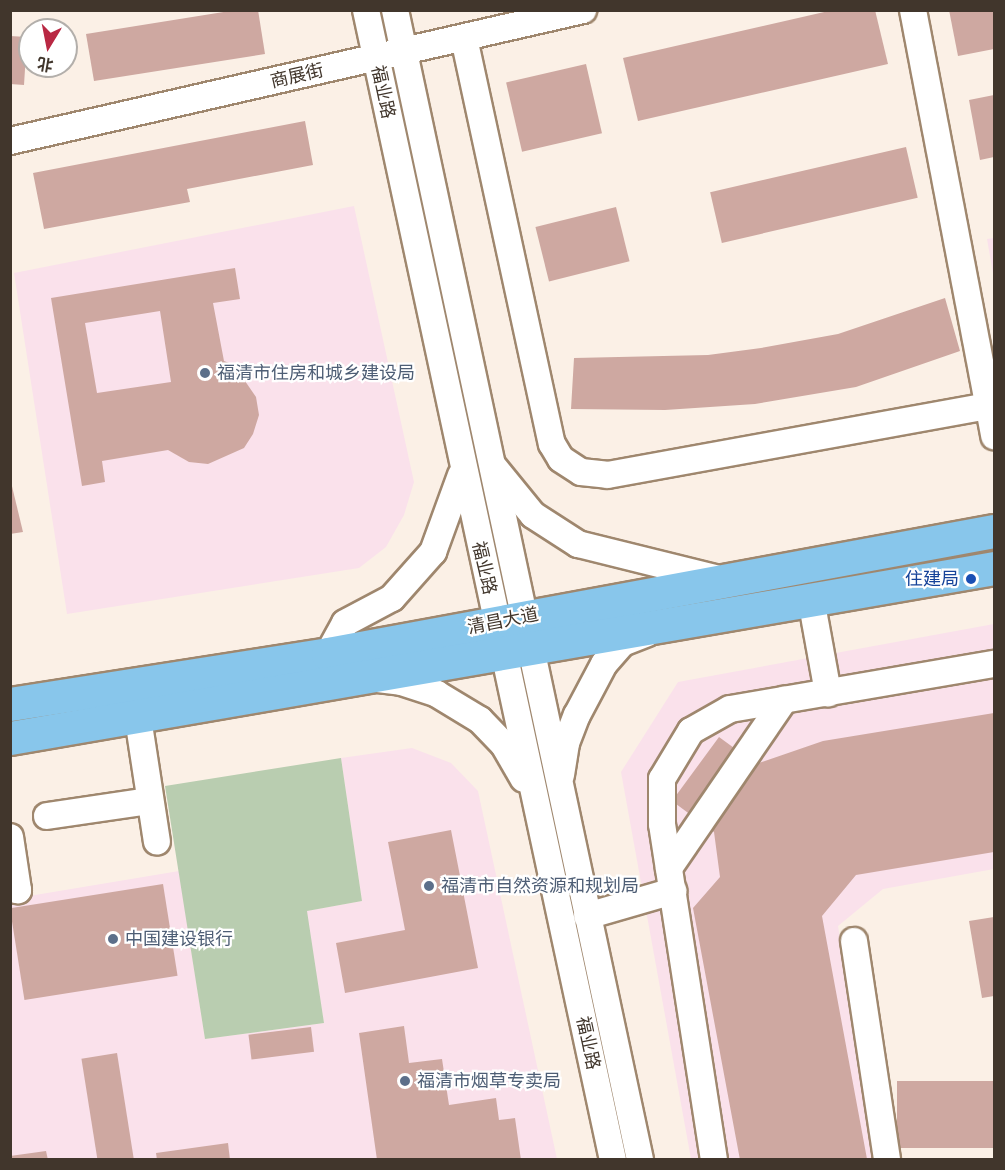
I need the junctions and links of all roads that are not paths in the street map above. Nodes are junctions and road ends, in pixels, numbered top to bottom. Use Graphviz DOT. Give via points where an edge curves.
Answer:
graph roads {
  1 [pos="366,10"];
  2 [pos="395,10"];
  3 [pos="583,10"];
  4 [pos="912,10"];
  5 [pos="464,38"];
  6 [pos="404,52"];
  7 [pos="376,58"];
  8 [pos="10,141"];
  9 [pos="989,406"];
  10 [pos="994,436"];
  11 [pos="490,462"];
  12 [pos="462,472"];
  13 [pos="994,531"];
  14 [pos="994,568"];
  15 [pos="723,580"];
  16 [pos="811,599"];
  17 [pos="509,620"];
  18 [pos="675,623"];
  19 [pos="516,651"];
  20 [pos="328,654"];
  21 [pos="994,664"];
  22 [pos="363,678"];
  23 [pos="828,693"];
  24 [pos="784,700"];
  25 [pos="10,704"];
  26 [pos="138,718"];
  27 [pos="10,738"];
  28 [pos="559,790"];
  29 [pos="534,796"];
  30 [pos="150,801"];
  31 [pos="47,816"];
  32 [pos="10,837"];
  33 [pos="157,842"];
  34 [pos="671,880"];
  35 [pos="10,889"];
  36 [pos="587,916"];
  37 [pos="854,941"];
  38 [pos="613,1160"];
  39 [pos="640,1160"];
  40 [pos="714,1160"];
  41 [pos="887,1160"];
  1 -- 7 [label="street, 福业路"];
  2 -- 6 [label="street, 福业路"];
  3 -- 5 [label="street, 商展街"];
  4 -- 9 [label="street"];
  5 -- 6 [label="street, 商展街"];
  5 -- 9 [label="street" via="552,444 561,459 581,472 608,475"];
  6 -- 7 [label="street, 商展街"];
  6 -- 11 [label="street, 福业路"];
  7 -- 8 [label="street, 商展街"];
  7 -- 12 [label="street, 福业路"];
  9 -- 10 [label="street"];
  11 -- 15 [label="street" via="533,515 578,544"];
  11 -- 17 [label="street, 福业路"];
  12 -- 17 [label="street, 福业路"];
  12 -- 20 [label="street" via="433,552 392,598 345,623"];
  13 -- 15 [label="main road, 清昌大道"];
  14 -- 16 [label="main road, 清昌大道"];
  15 -- 17 [label="main road, 清昌大道"];
  16 -- 18 [label="main road, 清昌大道"];
  16 -- 23 [label="street"];
  17 -- 19 [label="street, 福业路"];
  17 -- 20 [label="main road, 清昌大道"];
  18 -- 19 [label="main road, 清昌大道"];
  18 -- 28 [label="street" via="622,643 604,664 566,743"];
  19 -- 22 [label="main road, 清昌大道"];
  19 -- 28 [label="street, 福业路"];
  19 -- 29 [label="street, 福业路"];
  20 -- 25 [label="main road, 清昌大道"];
  21 -- 23 [label="street"];
  22 -- 26 [label="main road, 清昌大道"];
  22 -- 29 [label="street" via="401,682 437,694 480,720 504,746"];
  23 -- 24 [label="street"];
  24 -- 34 [label="street"];
  24 -- 34 [label="street" via="730,709 691,731 662,779 662,824"];
  26 -- 27 [label="main road, 清昌大道"];
  26 -- 30 [label="street"];
  28 -- 36 [label="street, 福业路"];
  29 -- 38 [label="street, 福业路"];
  30 -- 31 [label="street"];
  30 -- 33 [label="street"];
  32 -- 35 [label="street" via="18,890"];
  34 -- 36 [label="street"];
  34 -- 40 [label="street"];
  36 -- 39 [label="street, 福业路"];
  37 -- 41 [label="street"];
}
